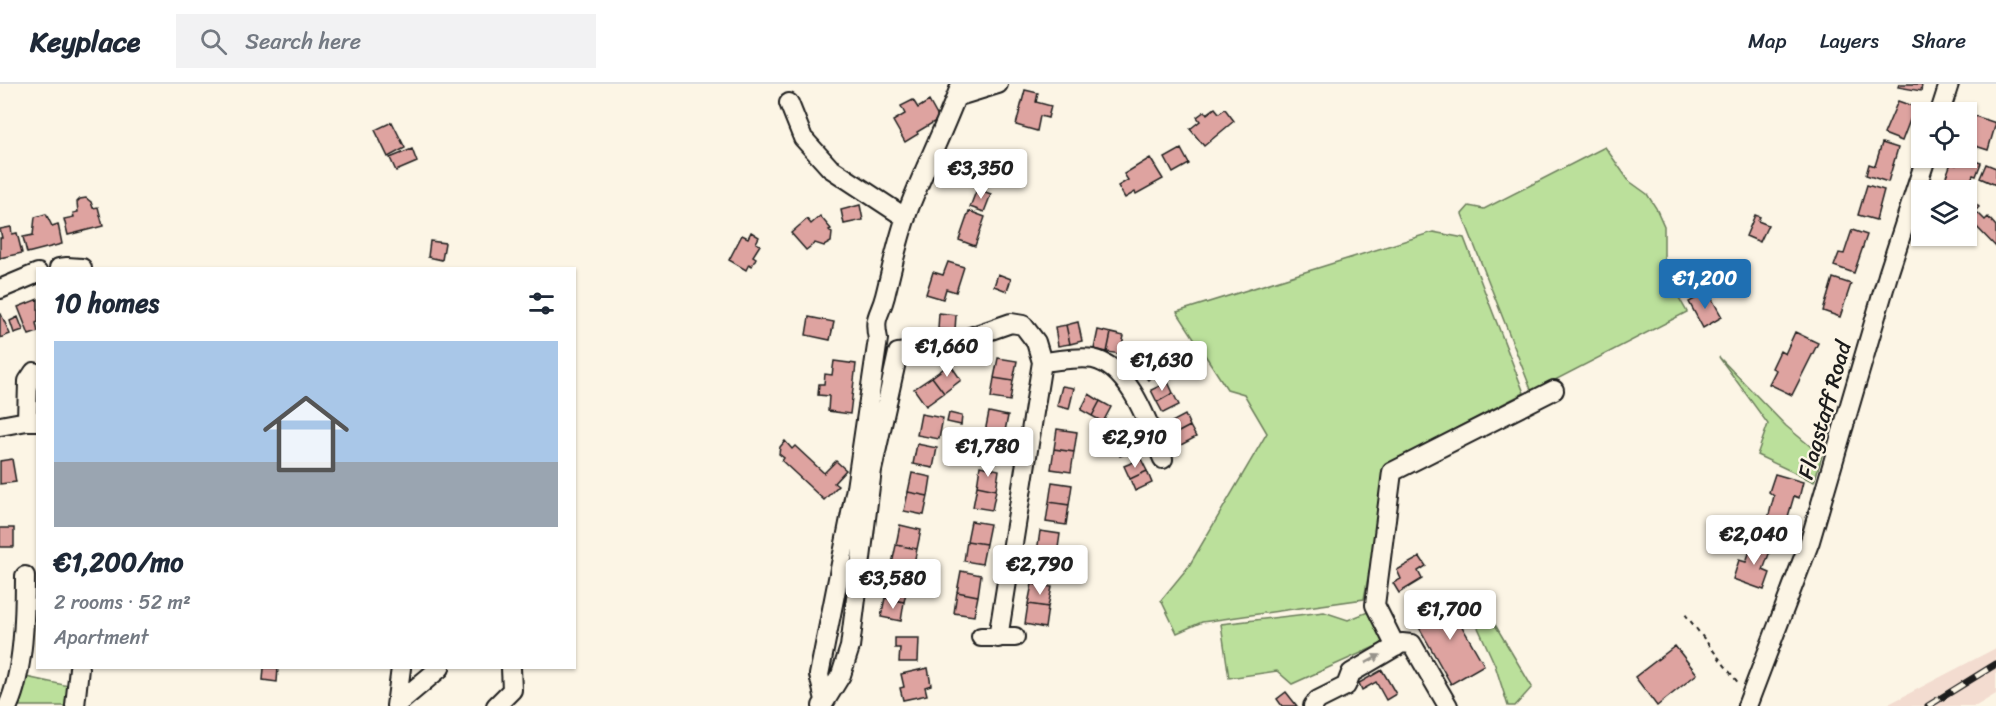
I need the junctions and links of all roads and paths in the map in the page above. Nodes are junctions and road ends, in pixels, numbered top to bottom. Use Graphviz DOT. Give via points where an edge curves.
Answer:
graph roads {
  1 [pos="998,84"];
  2 [pos="1948,84"];
  3 [pos="958,91"];
  4 [pos="1943,102"];
  5 [pos="789,103"];
  6 [pos="1923,168"];
  7 [pos="906,218"];
  8 [pos="36,274"];
  9 [pos="0,290"];
  10 [pos="1042,362"];
  11 [pos="34,372"];
  12 [pos="1554,390"];
  13 [pos="32,421"];
  14 [pos="0,426"];
  15 [pos="1163,459"];
  16 [pos="25,576"];
  17 [pos="1685,614"];
  18 [pos="998,637"];
  19 [pos="1396,647"];
  20 [pos="79,669"];
  21 [pos="401,669"];
  22 [pos="439,669"];
  23 [pos="511,669"];
  24 [pos="1749,702"];
  25 [pos="823,703"];
  26 [pos="397,705"];
  27 [pos="8,706"];
  28 [pos="75,706"];
  29 [pos="495,706"];
  30 [pos="1313,706"];
  31 [pos="1448,706"];
  1 -- 3 [label="street"];
  2 -- 4 [label="street"];
  3 -- 7 [label="street"];
  5 -- 7 [label="street" via="802,138 830,168"];
  6 -- 24 [label="street, Flagstaff Road" via="1870,332 1810,542"];
  7 -- 25 [label="street" via="885,299 874,323 878,339 856,488 819,675"];
  8 -- 9 [label="street"];
  10 -- 15 [label="street" via="1091,359 1108,364 1121,374"];
  10 -- 18 [label="street"];
  10 -- 25 [label="street" via="1036,342 1023,325 1011,323 939,348 898,353 872,470 850,647 841,675"];
  11 -- 13 [label="street" via="28,381"];
  12 -- 19 [label="street" via="1392,472 1376,605"];
  13 -- 14 [label="street"];
  16 -- 27 [label="street" via="19,663 14,695"];
  17 -- 24 [label="path"];
  30 -- 19 [label="street, one-way" via="1346,686 1351,673"];
  19 -- 31 [label="street" via="1412,644"];
  20 -- 28 [label="street"];
  21 -- 26 [label="street"];
  22 -- 26 [label="street"];
  23 -- 29 [label="street" via="512,690"];
}
